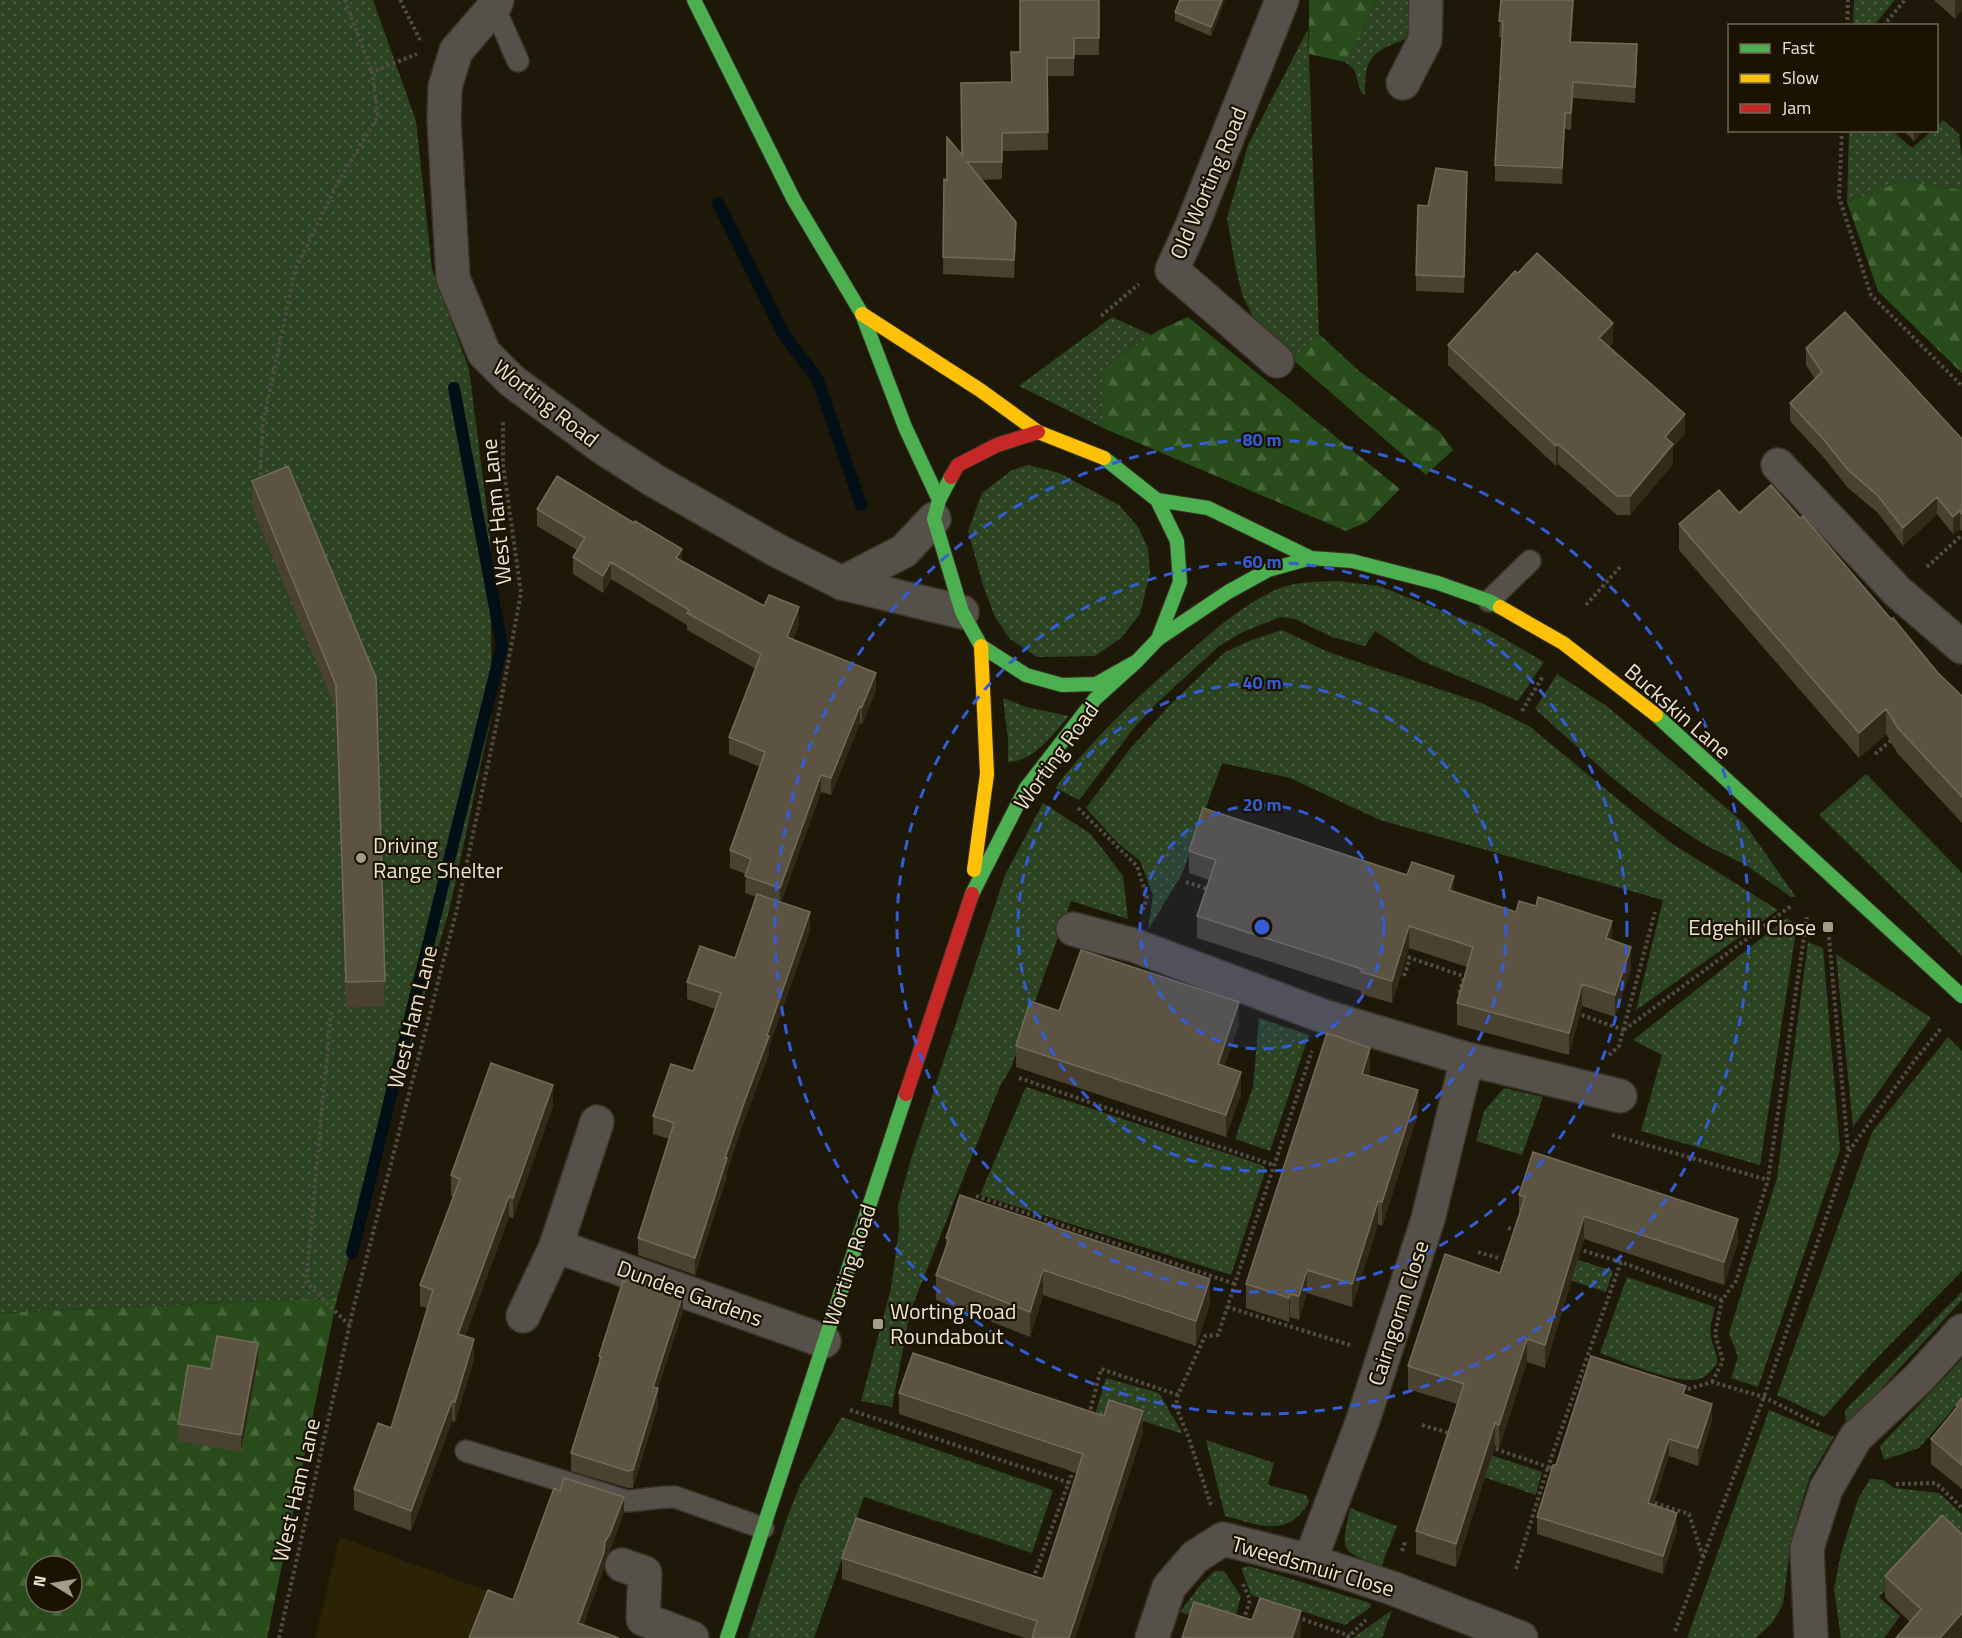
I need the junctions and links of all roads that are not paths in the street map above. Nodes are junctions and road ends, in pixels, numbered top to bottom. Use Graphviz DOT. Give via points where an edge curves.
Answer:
graph roads {
  1 [pos="694,0"];
  2 [pos="1282,0"];
  3 [pos="1425,0"];
  4 [pos="496,3"];
  5 [pos="518,61"];
  6 [pos="1403,83"];
  7 [pos="862,314"];
  8 [pos="1277,361"];
  9 [pos="1038,432"];
  10 [pos="1778,465"];
  11 [pos="1157,500"];
  12 [pos="937,509"];
  13 [pos="1311,558"];
  14 [pos="1530,561"];
  15 [pos="842,584"];
  16 [pos="1489,602"];
  17 [pos="962,612"];
  18 [pos="1158,639"];
  19 [pos="981,646"];
  20 [pos="1962,647"];
  21 [pos="1137,661"];
  22 [pos="972,893"];
  23 [pos="1073,928"];
  24 [pos="1962,996"];
  25 [pos="1467,1059"];
  26 [pos="1620,1096"];
  27 [pos="597,1122"];
  28 [pos="556,1246"];
  29 [pos="523,1316"];
  30 [pos="1962,1331"];
  31 [pos="824,1341"];
  32 [pos="466,1451"];
  33 [pos="763,1528"];
  34 [pos="1310,1562"];
  35 [pos="622,1565"];
  36 [pos="1808,1637"];
  37 [pos="692,1638"];
  38 [pos="727,1638"];
  39 [pos="1152,1638"];
  40 [pos="1521,1638"];
  1 -- 7 [label="main road" via="794,200"];
  2 -- 8 [label="street, Old Worting Road" via="1172,270"];
  3 -- 6 [label="street" via="1425,40"];
  4 -- 5 [label="lane"];
  4 -- 15 [label="street, Worting Road" via="456,51 446,87 444,120 453,278 484,353 512,381 637,470"];
  7 -- 9 [label="main road"];
  7 -- 12 [label="main road"];
  9 -- 11 [label="main road" via="1107,459"];
  9 -- 12 [label="main road" via="996,445 958,465"];
  10 -- 20 [label="street" via="1898,592"];
  11 -- 13 [label="main road, Buckskin Lane" via="1208,508"];
  11 -- 18 [label="main road" via="1177,541 1180,582"];
  12 -- 15 [label="street" via="904,551"];
  12 -- 17 [label="main road"];
  13 -- 16 [label="main road, Buckskin Lane" via="1352,561 1438,583"];
  13 -- 18 [label="main road, Buckskin Lane" via="1268,570"];
  14 -- 16 [label="lane"];
  15 -- 17 [label="street, Worting Road"];
  16 -- 24 [label="main road, Buckskin Lane" via="1563,643 1654,713"];
  17 -- 19 [label="main road"];
  18 -- 21 [label="main road"];
  19 -- 21 [label="main road" via="1026,675 1062,685 1096,684"];
  19 -- 22 [label="main road, Worting Road" via="987,774"];
  21 -- 22 [label="main road, Worting Road" via="1095,699 1026,788"];
  22 -- 31 [label="main road, Worting Road"];
  23 -- 25 [label="street" via="1133,945 1323,1016"];
  25 -- 26 [label="street"];
  25 -- 34 [label="street, Cairngorm Close" via="1428,1219 1363,1420"];
  27 -- 28 [label="street"];
  28 -- 29 [label="street"];
  28 -- 31 [label="street, Dundee Gardens"];
  30 -- 36 [label="street" via="1856,1437 1826,1489 1807,1548"];
  31 -- 33 [label="main road, Worting Road"];
  32 -- 33 [label="lane" via="626,1501 675,1497"];
  33 -- 38 [label="main road, Worting Road"];
  34 -- 39 [label="street, Tweedsmuir Close" via="1223,1539 1195,1557 1169,1587"];
  34 -- 40 [label="street, Tweedsmuir Close" via="1392,1588"];
  35 -- 37 [label="street" via="645,1573 643,1619"];
}
